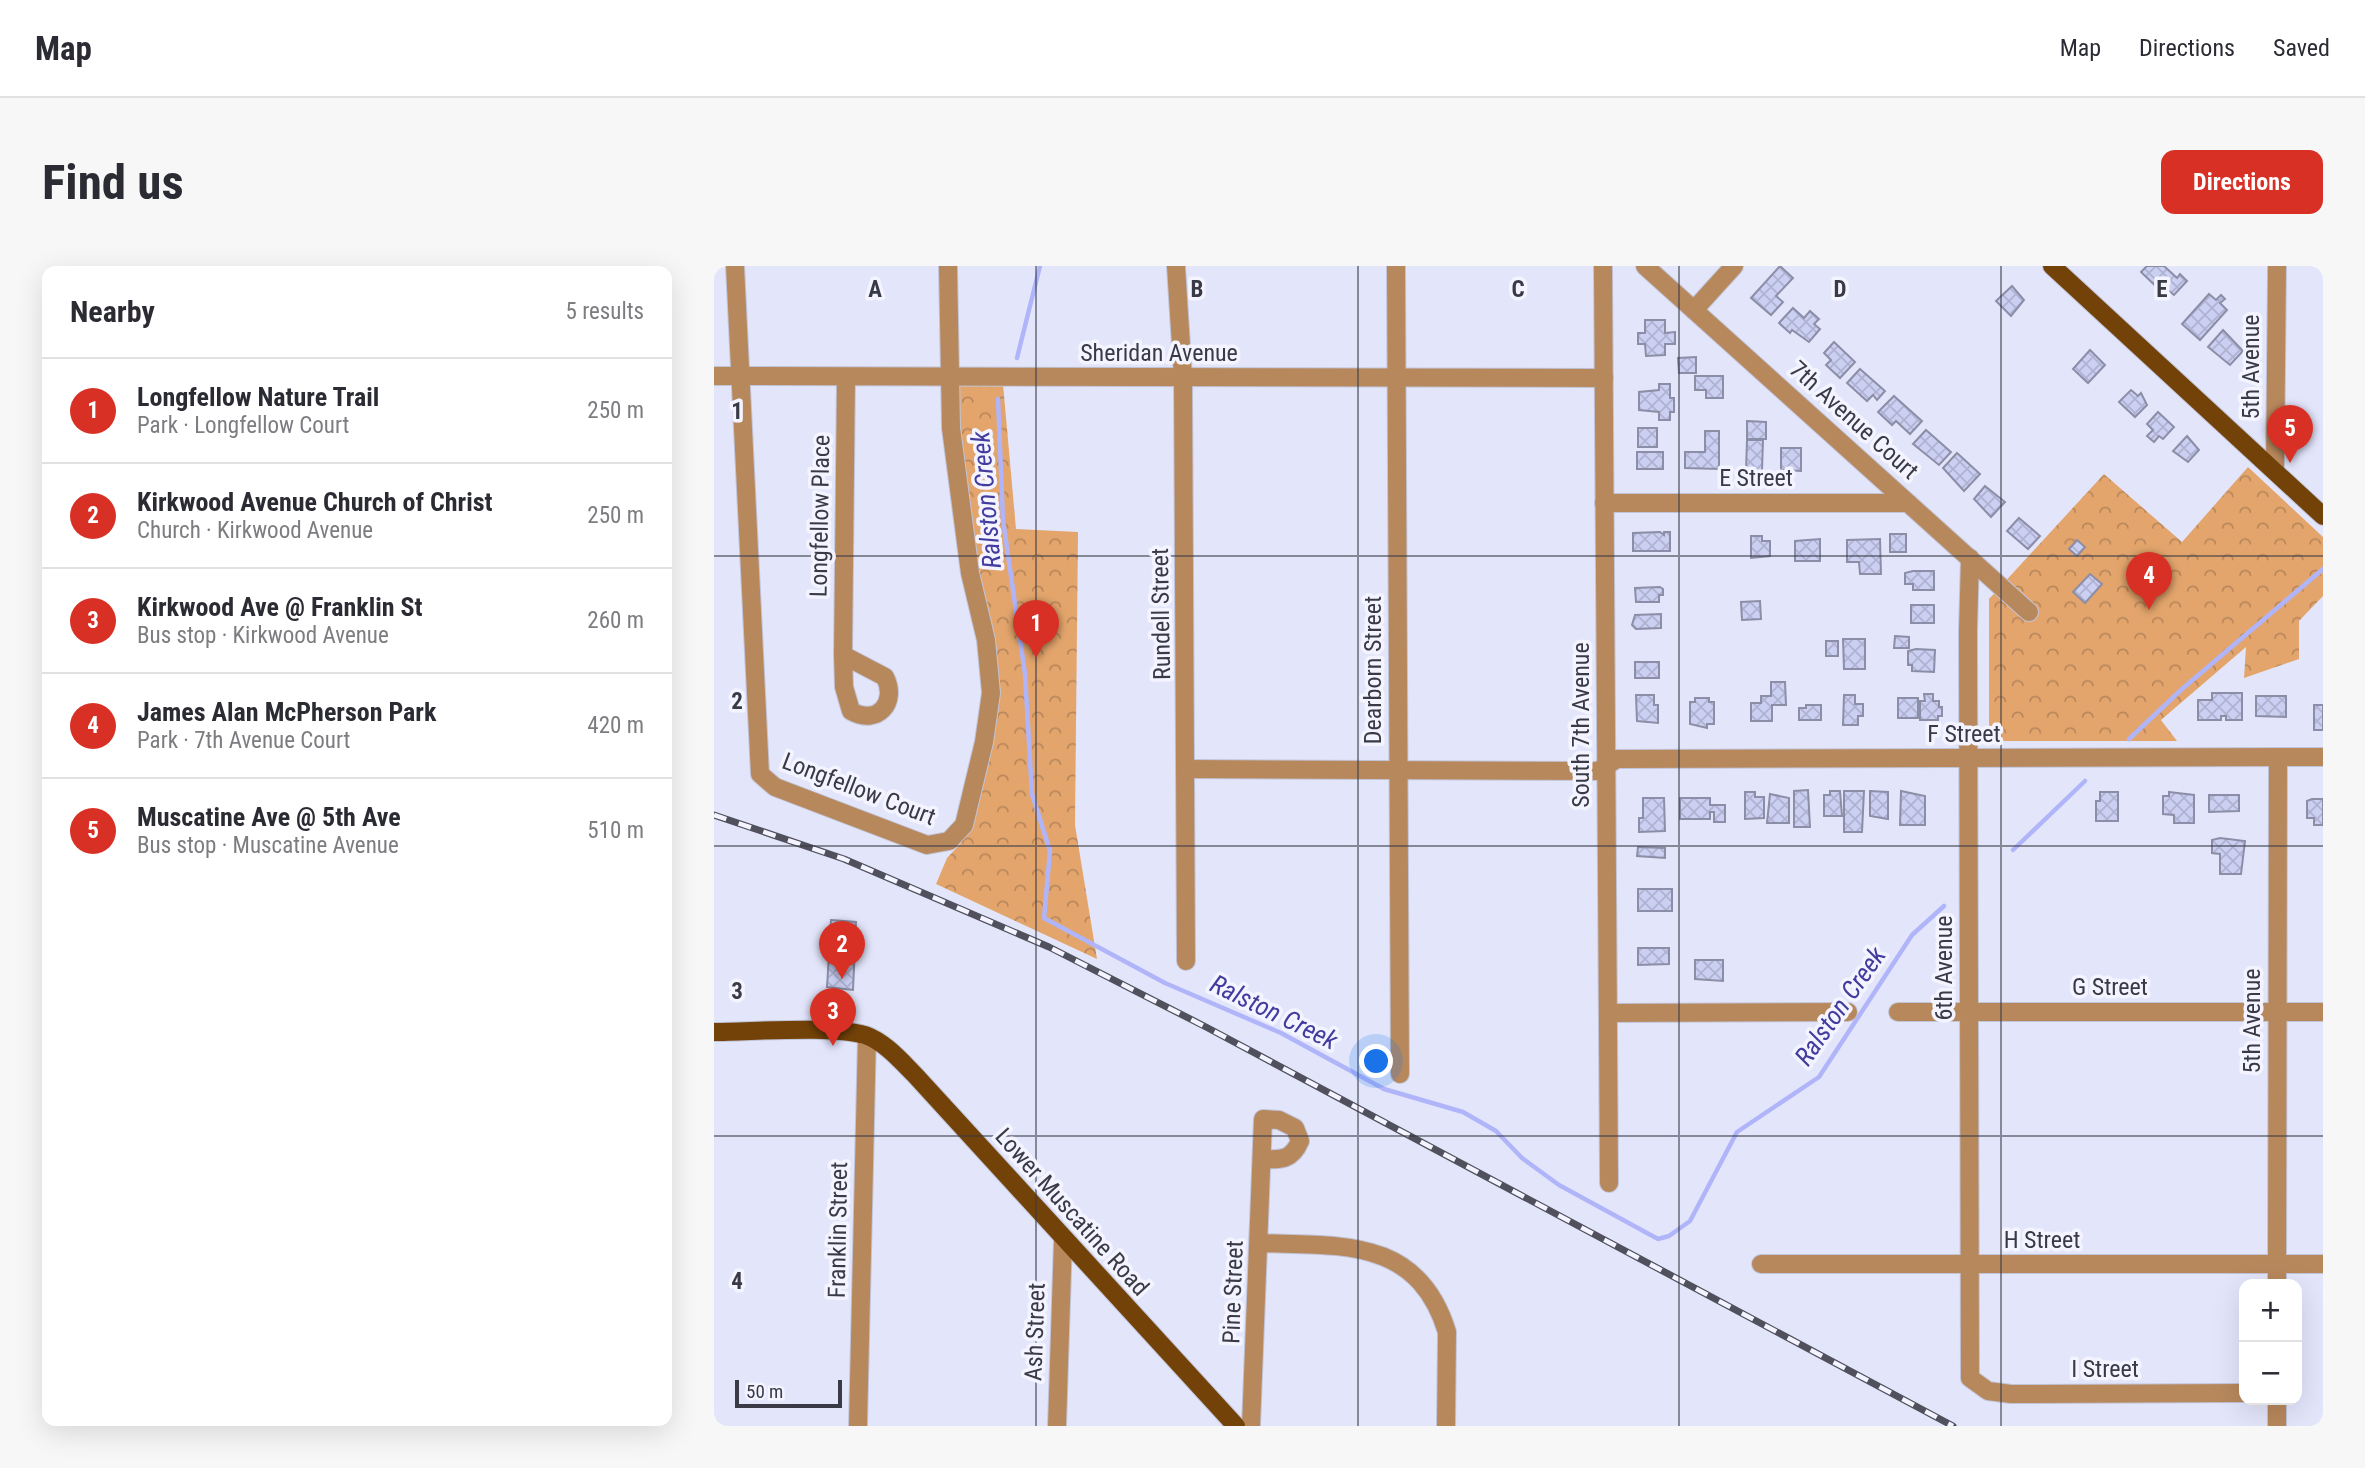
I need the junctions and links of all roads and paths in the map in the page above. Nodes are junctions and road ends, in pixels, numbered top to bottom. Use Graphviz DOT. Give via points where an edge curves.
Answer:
graph roads {
  1 [pos="735,266"];
  2 [pos="948,266"];
  3 [pos="1175,266"];
  4 [pos="1396,266"];
  5 [pos="1603,266"];
  6 [pos="1645,266"];
  7 [pos="1734,266"];
  8 [pos="2052,266"];
  9 [pos="2277,266"];
  10 [pos="1694,310"];
  11 [pos="714,376"];
  12 [pos="738,376"];
  13 [pos="846,377"];
  14 [pos="951,377"];
  15 [pos="1183,377"];
  16 [pos="1399,378"];
  17 [pos="1604,378"];
  18 [pos="2275,469"];
  19 [pos="1604,503"];
  20 [pos="1908,503"];
  21 [pos="2323,516"];
  22 [pos="1970,558"];
  23 [pos="2029,612"];
  24 [pos="843,655"];
  25 [pos="2278,757"];
  26 [pos="2323,757"];
  27 [pos="1969,759"];
  28 [pos="1606,766"];
  29 [pos="1187,769"];
  30 [pos="1397,769"];
  31 [pos="1186,961"];
  32 [pos="1848,1012"];
  33 [pos="1898,1012"];
  34 [pos="1968,1012"];
  35 [pos="2277,1012"];
  36 [pos="2323,1012"];
  37 [pos="1608,1013"];
  38 [pos="714,1032"];
  39 [pos="867,1036"];
  40 [pos="1400,1074"];
  41 [pos="1262,1159"];
  42 [pos="1609,1183"];
  43 [pos="1063,1240"];
  44 [pos="1259,1242"];
  45 [pos="1761,1264"];
  46 [pos="2277,1264"];
  47 [pos="2323,1264"];
  48 [pos="1969,1265"];
  49 [pos="2277,1279"];
  50 [pos="1970,1378"];
  51 [pos="2239,1393"];
  52 [pos="2277,1405"];
  53 [pos="858,1426"];
  54 [pos="1057,1426"];
  55 [pos="1236,1426"];
  56 [pos="1251,1426"];
  57 [pos="1446,1426"];
  58 [pos="2277,1426"];
  1 -- 12 [label="street, Longfellow Court"];
  2 -- 14 [label="street, Longfellow Court"];
  3 -- 15 [label="street, Rundell Street"];
  4 -- 16 [label="street, Dearborn Street"];
  5 -- 17 [label="street, South 7th Avenue"];
  6 -- 10 [label="street, 7th Avenue Court"];
  7 -- 10 [label="street"];
  8 -- 18 [label="main road"];
  9 -- 18 [label="street, 5th Avenue"];
  10 -- 20 [label="street, 7th Avenue Court"];
  11 -- 12 [label="street, Sheridan Avenue"];
  12 -- 13 [label="street, Sheridan Avenue"];
  12 -- 14 [label="street, Longfellow Court" via="748,488 760,774 775,787 927,845 949,841 964,825 991,693 951,428"];
  13 -- 14 [label="street, Sheridan Avenue"];
  13 -- 24 [label="street, Longfellow Place"];
  14 -- 15 [label="street, Sheridan Avenue"];
  15 -- 16 [label="street, Sheridan Avenue"];
  15 -- 29 [label="street, Rundell Street"];
  16 -- 17 [label="street, Sheridan Avenue"];
  16 -- 30 [label="street, Dearborn Street"];
  17 -- 19 [label="street, South 7th Avenue"];
  18 -- 21 [label="main road"];
  19 -- 20 [label="street, E Street"];
  19 -- 28 [label="street, South 7th Avenue"];
  20 -- 22 [label="street, 7th Avenue Court"];
  22 -- 23 [label="street, 7th Avenue Court"];
  22 -- 27 [label="street, 6th Avenue"];
  25 -- 26 [label="street, F Street"];
  25 -- 27 [label="street, F Street"];
  25 -- 35 [label="street, 5th Avenue"];
  27 -- 28 [label="street, F Street" via="1617,760"];
  27 -- 34 [label="street, 6th Avenue"];
  28 -- 30 [label="street, F Street" via="1598,771"];
  28 -- 37 [label="street, South 7th Avenue"];
  29 -- 30 [label="street, F Street"];
  29 -- 31 [label="street, Rundell Street"];
  30 -- 40 [label="street, Dearborn Street"];
  32 -- 37 [label="street"];
  33 -- 34 [label="street, G Street"];
  34 -- 35 [label="street, G Street"];
  34 -- 48 [label="street, 6th Avenue"];
  35 -- 36 [label="street, G Street"];
  35 -- 46 [label="street, 5th Avenue"];
  37 -- 42 [label="street, South 7th Avenue"];
  38 -- 39 [label="main road" via="845,1031"];
  39 -- 43 [label="main road, Lower Muscatine Road" via="885,1046 915,1075"];
  39 -- 53 [label="street, Franklin Street"];
  41 -- 44 [label="street, Pine Street"];
  43 -- 54 [label="street, Ash Street"];
  43 -- 55 [label="main road, Lower Muscatine Road"];
  44 -- 56 [label="street, Pine Street"];
  44 -- 57 [label="street" via="1356,1246 1385,1255 1418,1278 1447,1332"];
  45 -- 48 [label="street, H Street"];
  46 -- 47 [label="street, H Street"];
  46 -- 48 [label="street, H Street"];
  46 -- 49 [label="street, 5th Avenue"];
  48 -- 50 [label="street, 6th Avenue"];
  50 -- 51 [label="street, I Street" via="1987,1391 2011,1394"];
  52 -- 58 [label="street"];
}
